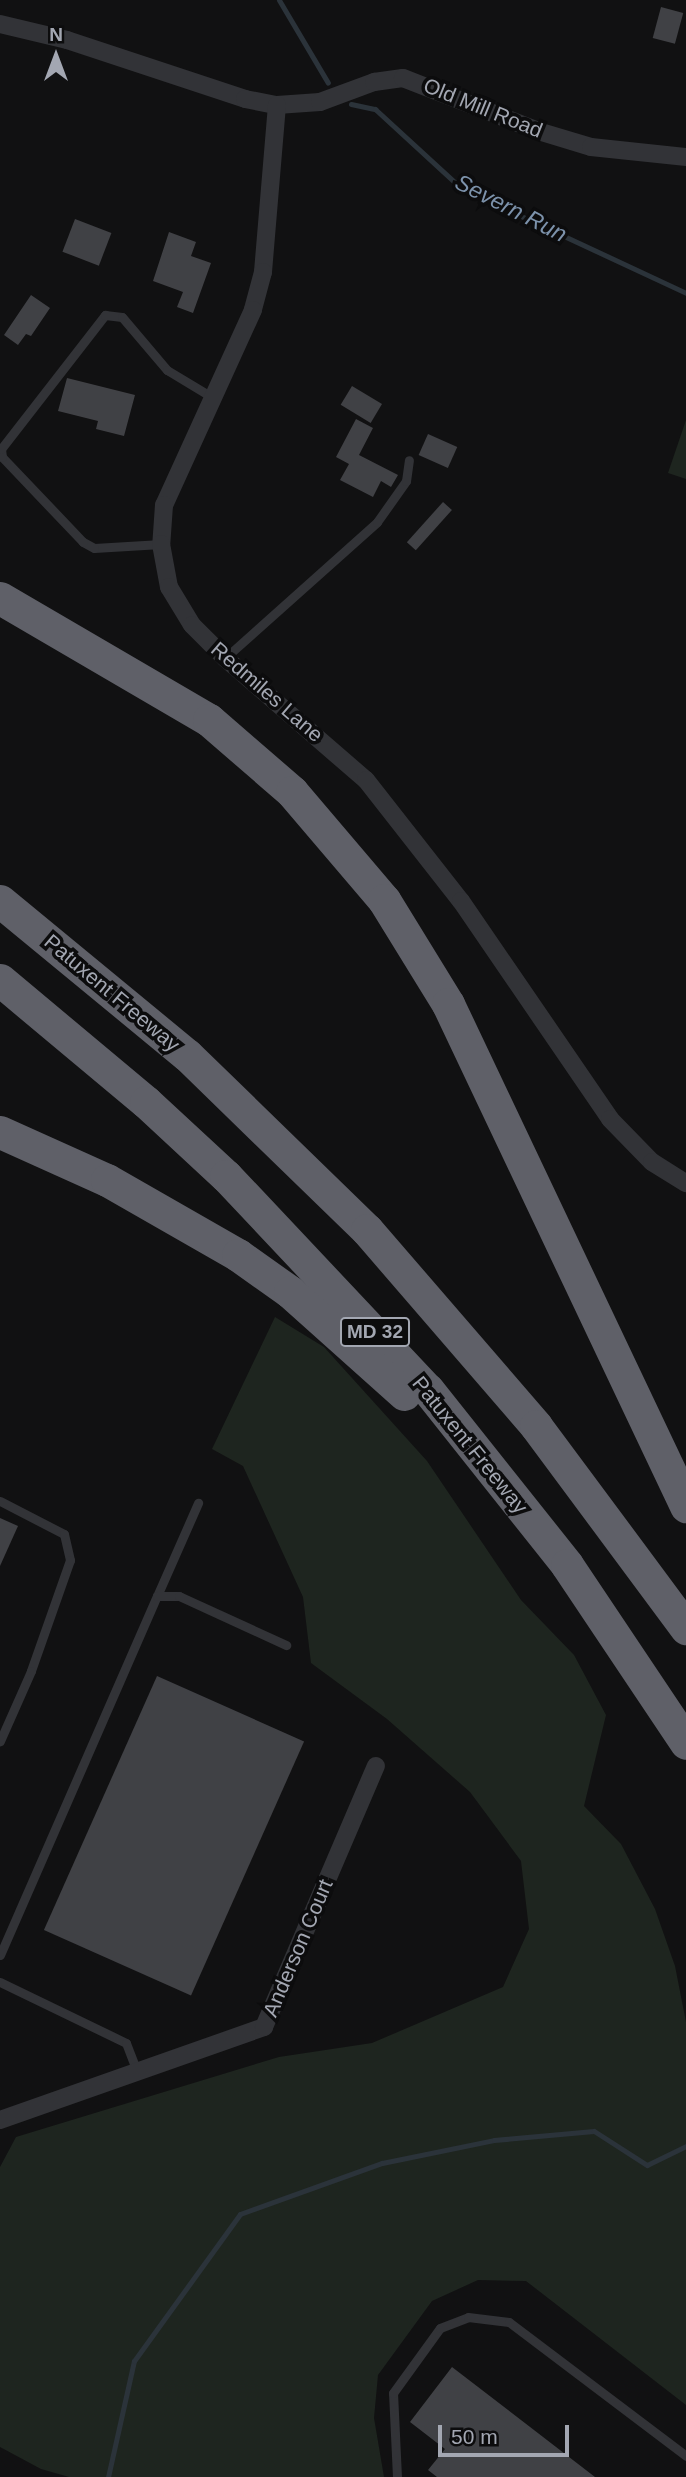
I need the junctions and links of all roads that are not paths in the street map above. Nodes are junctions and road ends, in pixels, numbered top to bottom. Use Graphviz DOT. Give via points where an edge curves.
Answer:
graph roads {
  1 [pos="0,24"];
  2 [pos="277,105"];
  3 [pos="686,157"];
  4 [pos="212,397"];
  5 [pos="409,460"];
  6 [pos="161,544"];
  7 [pos="0,598"];
  8 [pos="0,623"];
  9 [pos="225,658"];
  10 [pos="167,691"];
  11 [pos="0,901"];
  12 [pos="0,980"];
  13 [pos="0,1132"];
  14 [pos="0,1138"];
  15 [pos="36,1147"];
  16 [pos="686,1183"];
  17 [pos="0,1501"];
  18 [pos="198,1503"];
  19 [pos="686,1506"];
  20 [pos="157,1596"];
  21 [pos="686,1628"];
  22 [pos="286,1645"];
  23 [pos="632,1659"];
  24 [pos="0,1741"];
  25 [pos="686,1743"];
  26 [pos="376,1766"];
  27 [pos="0,1955"];
  28 [pos="0,1982"];
  29 [pos="137,2072"];
  30 [pos="0,2120"];
  31 [pos="686,2456"];
  32 [pos="397,2477"];
  1 -- 2 [label="street, Old Mill Road" via="67,40 212,90"];
  2 -- 3 [label="street, Old Mill Road" via="320,102 373,82 402,78 591,147"];
  2 -- 4 [label="street, Redmiles Lane" via="262,272 253,310"];
  4 -- 6 [label="street, Redmiles Lane" via="171,481"];
  4 -- 6 [label="lane" via="167,370 122,317 105,316 1,449 2,457 83,542 94,548"];
  5 -- 9 [label="lane" via="405,481 377,522"];
  6 -- 9 [label="street, Redmiles Lane" via="169,587 179,606"];
  7 -- 10 [label="highway"];
  8 -- 10 [label="highway"];
  9 -- 16 [label="street, Redmiles Lane" via="366,780 461,901 610,1119 652,1162"];
  10 -- 19 [label="highway" via="209,720 292,792 347,853 416,950 474,1058"];
  11 -- 21 [label="highway, Patuxent Freeway / MD 32" via="187,1055 367,1230 536,1426"];
  12 -- 23 [label="highway, Patuxent Freeway / MD 32" via="146,1102 320,1272 428,1390"];
  13 -- 15 [label="highway"];
  14 -- 15 [label="highway"];
  15 -- 23 [label="highway" via="165,1211 238,1255 352,1344 413,1403"];
  17 -- 24 [label="lane" via="64,1534 70,1560 31,1671"];
  18 -- 20 [label="lane"];
  20 -- 22 [label="lane" via="179,1596"];
  20 -- 27 [label="lane"];
  23 -- 25 [label="highway, Patuxent Freeway / MD 32"];
  26 -- 29 [label="street, Anderson Court" via="264,2027"];
  28 -- 29 [label="lane" via="126,2043"];
  29 -- 30 [label="street, Anderson Court"];
  31 -- 32 [label="lane" via="509,2322 468,2317 440,2328 393,2393"];
}
